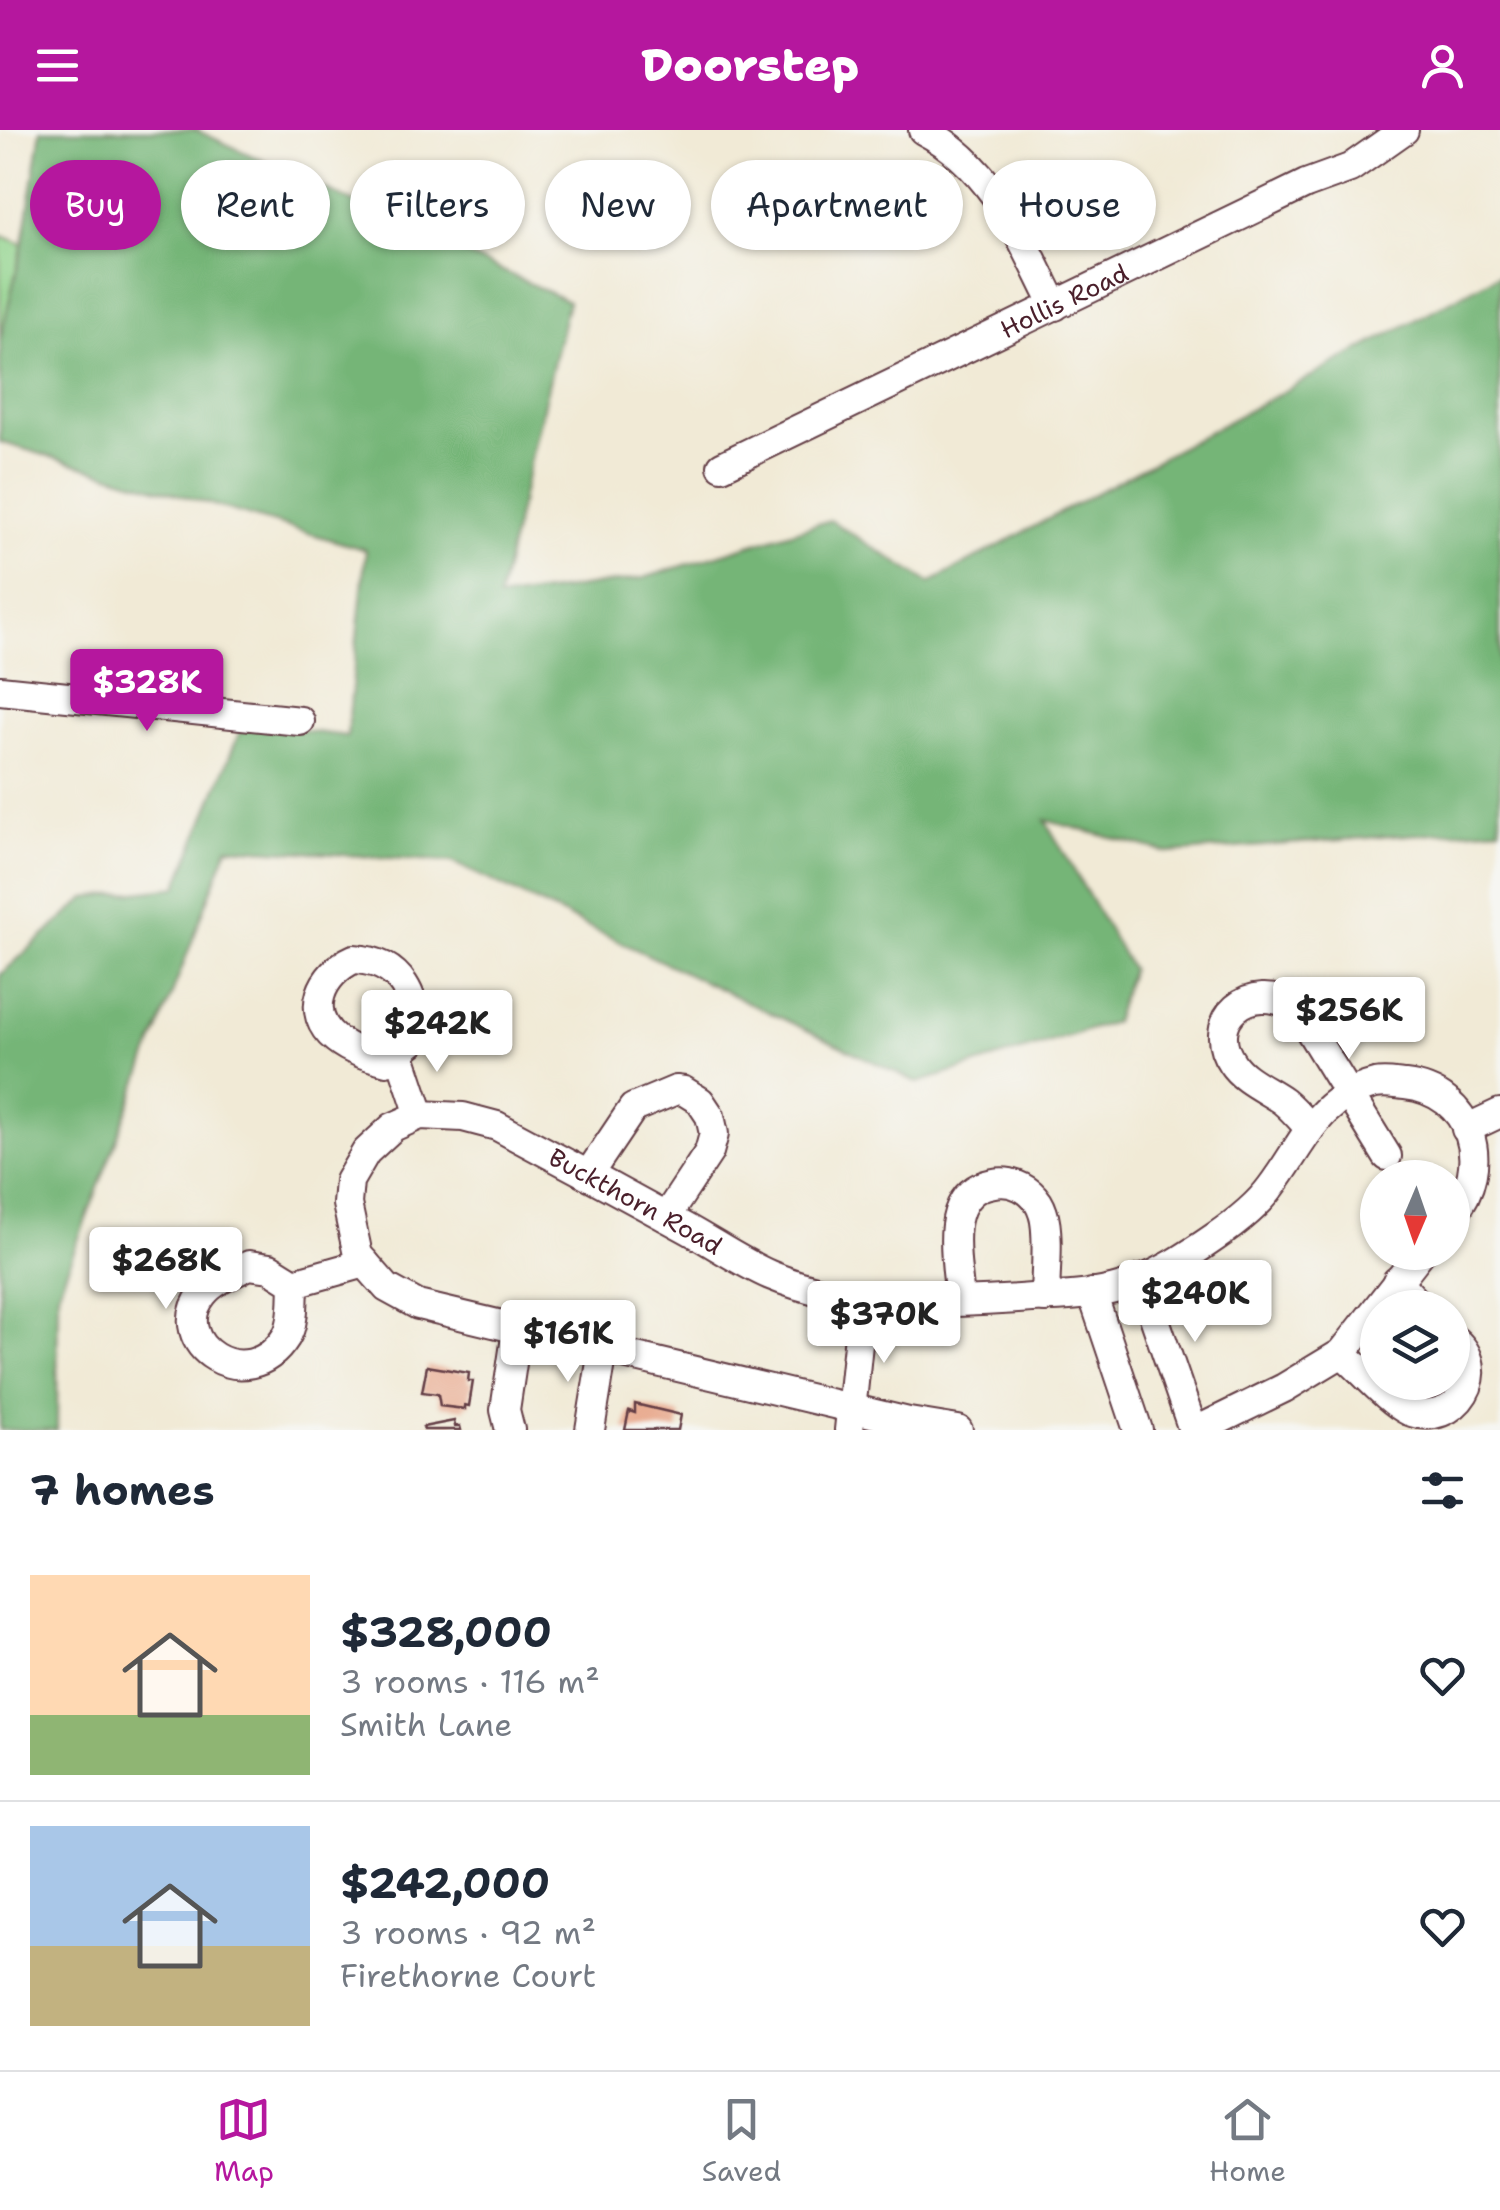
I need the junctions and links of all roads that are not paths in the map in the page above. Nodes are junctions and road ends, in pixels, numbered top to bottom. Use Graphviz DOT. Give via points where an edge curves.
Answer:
graph roads {
  1 [pos="922,130"];
  2 [pos="1404,130"];
  3 [pos="1055,306"];
  4 [pos="722,466"];
  5 [pos="0,690"];
  6 [pos="300,721"];
  7 [pos="399,1052"];
  8 [pos="1348,1093"];
  9 [pos="1500,1112"];
  10 [pos="420,1115"];
  11 [pos="1310,1129"];
  12 [pos="1466,1129"];
  13 [pos="1386,1156"];
  14 [pos="588,1175"];
  15 [pos="1470,1181"];
  16 [pos="666,1217"];
  17 [pos="366,1263"];
  18 [pos="1406,1270"];
  19 [pos="1142,1279"];
  20 [pos="1397,1281"];
  21 [pos="294,1283"];
  22 [pos="1405,1290"];
  23 [pos="1092,1292"];
  24 [pos="863,1296"];
  25 [pos="1045,1298"];
  26 [pos="960,1302"];
  27 [pos="516,1330"];
  28 [pos="603,1350"];
  29 [pos="1342,1353"];
  30 [pos="1360,1369"];
  31 [pos="1394,1400"];
  32 [pos="1461,1400"];
  33 [pos="850,1419"];
  34 [pos="507,1420"];
  35 [pos="946,1429"];
  36 [pos="590,1430"];
  37 [pos="1138,1430"];
  38 [pos="1196,1430"];
  1 -- 3 [label="street" via="959,153 999,197"];
  2 -- 3 [label="street, Hollis Road" via="1350,168"];
  3 -- 4 [label="street, Hollis Road"];
  5 -- 6 [label="street"];
  7 -- 10 [label="street"];
  8 -- 11 [label="street, Buckthorn Road"];
  8 -- 11 [label="street" via="1296,1008 1268,996 1239,1005 1223,1036 1226,1054"];
  8 -- 12 [label="street" via="1380,1082 1417,1086 1446,1098"];
  8 -- 13 [label="street"];
  9 -- 12 [label="street"];
  10 -- 14 [label="street, Buckthorn Road" via="497,1126"];
  10 -- 17 [label="street" via="393,1127 366,1152 349,1181 347,1204 358,1255"];
  11 -- 19 [label="street, Buckthorn Road" via="1269,1191 1219,1235"];
  12 -- 15 [label="street" via="1476,1156"];
  14 -- 16 [label="street, Buckthorn Road"];
  14 -- 16 [label="street" via="633,1108 684,1091 700,1101 714,1134"];
  16 -- 24 [label="street, Buckthorn Road" via="770,1275"];
  17 -- 21 [label="street"];
  17 -- 27 [label="street" via="387,1288 418,1306"];
  18 -- 20 [label="street"];
  19 -- 23 [label="street, Buckthorn Road"];
  19 -- 38 [label="street"];
  20 -- 22 [label="street"];
  20 -- 29 [label="street"];
  23 -- 25 [label="street, Buckthorn Road"];
  23 -- 37 [label="street"];
  24 -- 26 [label="street, Buckthorn Road"];
  24 -- 33 [label="street"];
  25 -- 26 [label="street, Buckthorn Road"];
  25 -- 26 [label="street" via="1045,1218 1038,1201 1024,1188 992,1182 975,1190 958,1212"];
  27 -- 28 [label="street"];
  27 -- 34 [label="street"];
  28 -- 33 [label="street"];
  28 -- 36 [label="street"];
  29 -- 30 [label="street"];
  29 -- 38 [label="street"];
  31 -- 32 [label="street" via="1429,1416"];
  33 -- 35 [label="street"];
}
